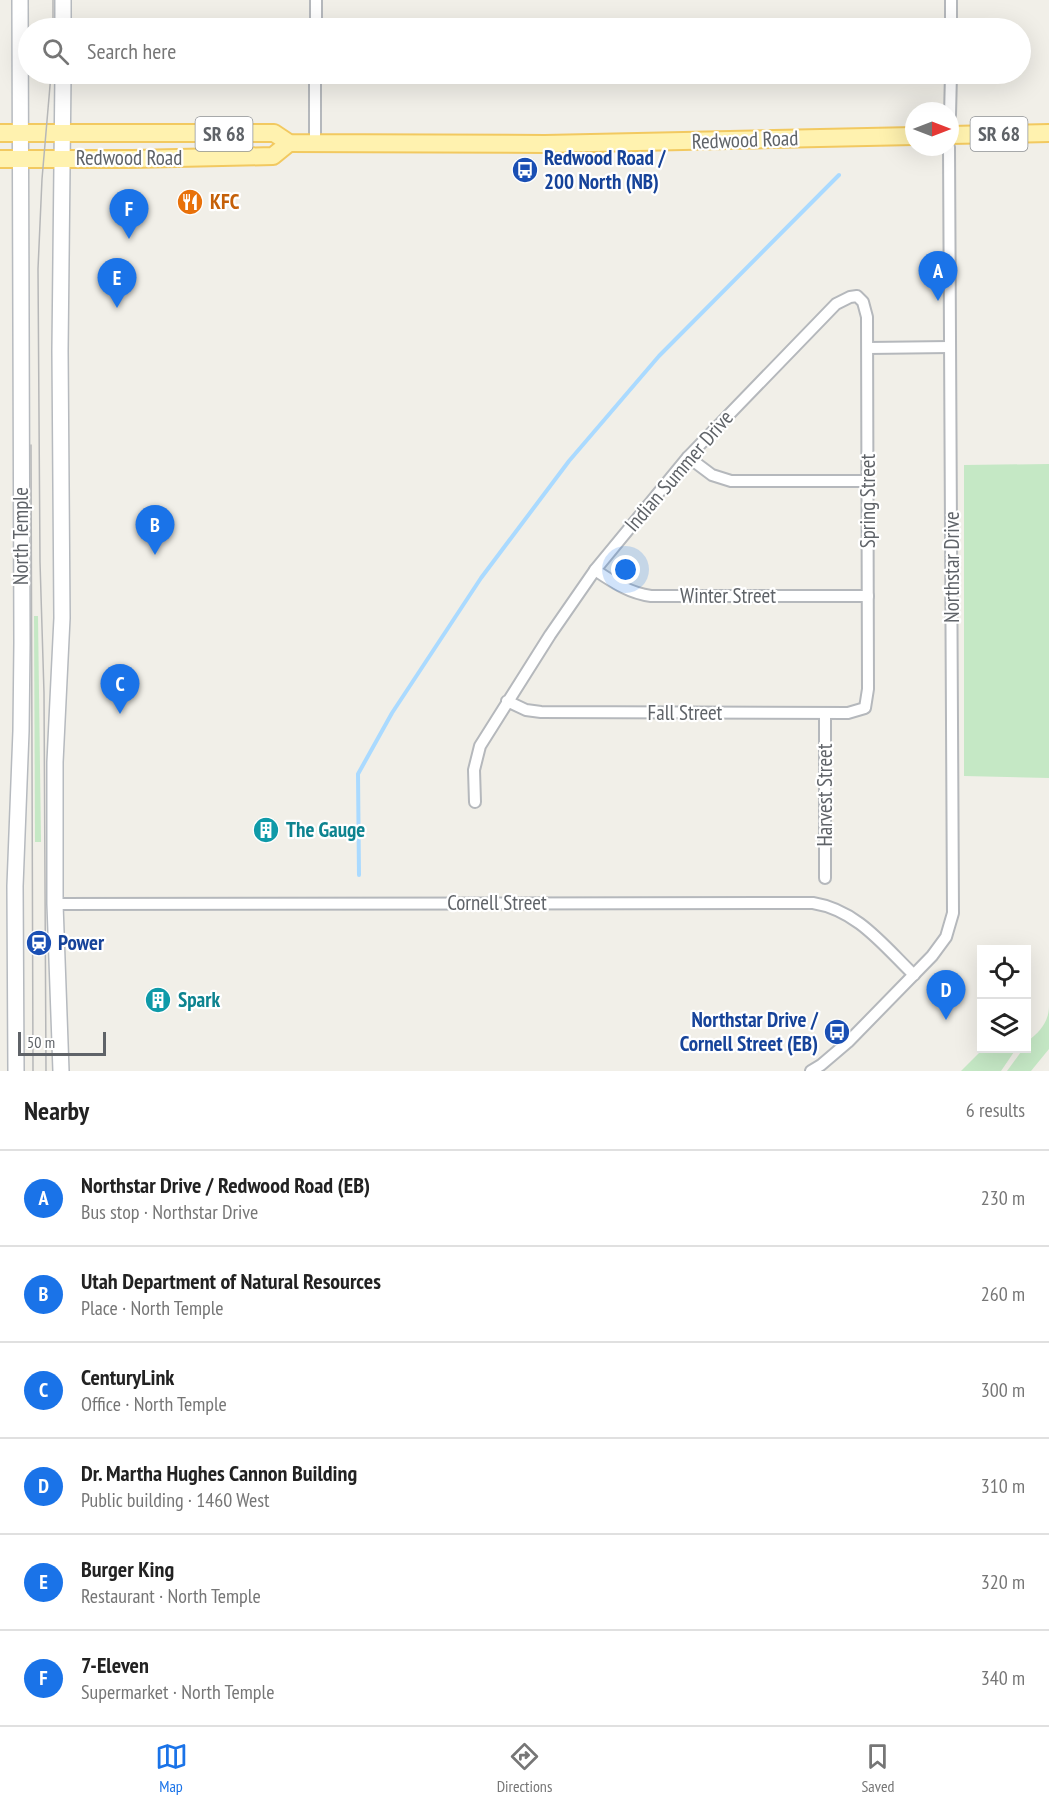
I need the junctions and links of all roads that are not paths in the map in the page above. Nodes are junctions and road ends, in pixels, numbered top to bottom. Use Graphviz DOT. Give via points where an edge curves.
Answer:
graph roads {
  1 [pos="20,0"];
  2 [pos="63,0"];
  3 [pos="316,0"];
  4 [pos="951,0"];
  5 [pos="20,18"];
  6 [pos="63,18"];
  7 [pos="315,18"];
  8 [pos="951,18"];
  9 [pos="21,84"];
  10 [pos="63,84"];
  11 [pos="315,84"];
  12 [pos="951,84"];
  13 [pos="950,102"];
  14 [pos="0,133"];
  15 [pos="21,133"];
  16 [pos="1049,133"];
  17 [pos="62,134"];
  18 [pos="959,135"];
  19 [pos="905,136"];
  20 [pos="289,144"];
  21 [pos="315,144"];
  22 [pos="949,156"];
  23 [pos="61,158"];
  24 [pos="0,159"];
  25 [pos="21,159"];
  26 [pos="858,296"];
  27 [pos="950,347"];
  28 [pos="868,348"];
  29 [pos="688,457"];
  30 [pos="868,481"];
  31 [pos="595,570"];
  32 [pos="868,596"];
  33 [pos="507,700"];
  34 [pos="865,708"];
  35 [pos="825,713"];
  36 [pos="475,802"];
  37 [pos="825,878"];
  38 [pos="55,904"];
  39 [pos="914,975"];
  40 [pos="16,1071"];
  41 [pos="61,1071"];
  42 [pos="811,1071"];
  1 -- 5 [label="main road, North Temple"];
  2 -- 6 [label="main road"];
  3 -- 7 [label="street"];
  4 -- 8 [label="street"];
  9 -- 15 [label="main road, North Temple"];
  10 -- 17 [label="main road, North Temple"];
  11 -- 21 [label="street"];
  12 -- 13 [label="street"];
  14 -- 15 [label="main road, Redwood Road / SR 68"];
  15 -- 17 [label="main road, Redwood Road / SR 68"];
  15 -- 25 [label="main road, North Temple"];
  16 -- 18 [label="main road, SR 68"];
  17 -- 20 [label="main road, Redwood Road / SR 68" via="274,133"];
  17 -- 23 [label="main road, North Temple"];
  19 -- 21 [label="main road, Redwood Road / SR 68" via="545,144"];
  20 -- 21 [label="main road, Redwood Road / SR 68"];
  20 -- 23 [label="main road, Redwood Road / SR 68" via="273,156"];
  22 -- 27 [label="street, Northstar Drive"];
  23 -- 25 [label="main road, Redwood Road / SR 68"];
  23 -- 38 [label="main road, North Temple" via="62,618 55,762"];
  24 -- 25 [label="main road, Redwood Road / SR 68"];
  25 -- 40 [label="main road, North Temple" via="21,731 15,886"];
  26 -- 28 [label="street, Spring Street" via="866,310"];
  26 -- 29 [label="street, Indian Summer Drive" via="836,304"];
  27 -- 28 [label="street"];
  27 -- 39 [label="street, Northstar Drive" via="954,901 946,937"];
  28 -- 30 [label="street, Spring Street"];
  29 -- 30 [label="street" via="712,475 731,481"];
  29 -- 31 [label="street, Indian Summer Drive"];
  30 -- 32 [label="street, Spring Street"];
  31 -- 32 [label="street, Winter Street" via="617,585 651,596"];
  31 -- 33 [label="street, Indian Summer Drive"];
  32 -- 34 [label="street, Spring Street"];
  33 -- 35 [label="street, Fall Street" via="526,710 541,712"];
  33 -- 36 [label="street, Indian Summer Drive" via="477,753"];
  34 -- 35 [label="street, Fall Street"];
  35 -- 37 [label="street, Harvest Street"];
  38 -- 39 [label="street, Cornell Street" via="813,903 853,917"];
  38 -- 41 [label="main road, North Temple"];
  39 -- 42 [label="street, Northstar Drive" via="848,1042"];
}
